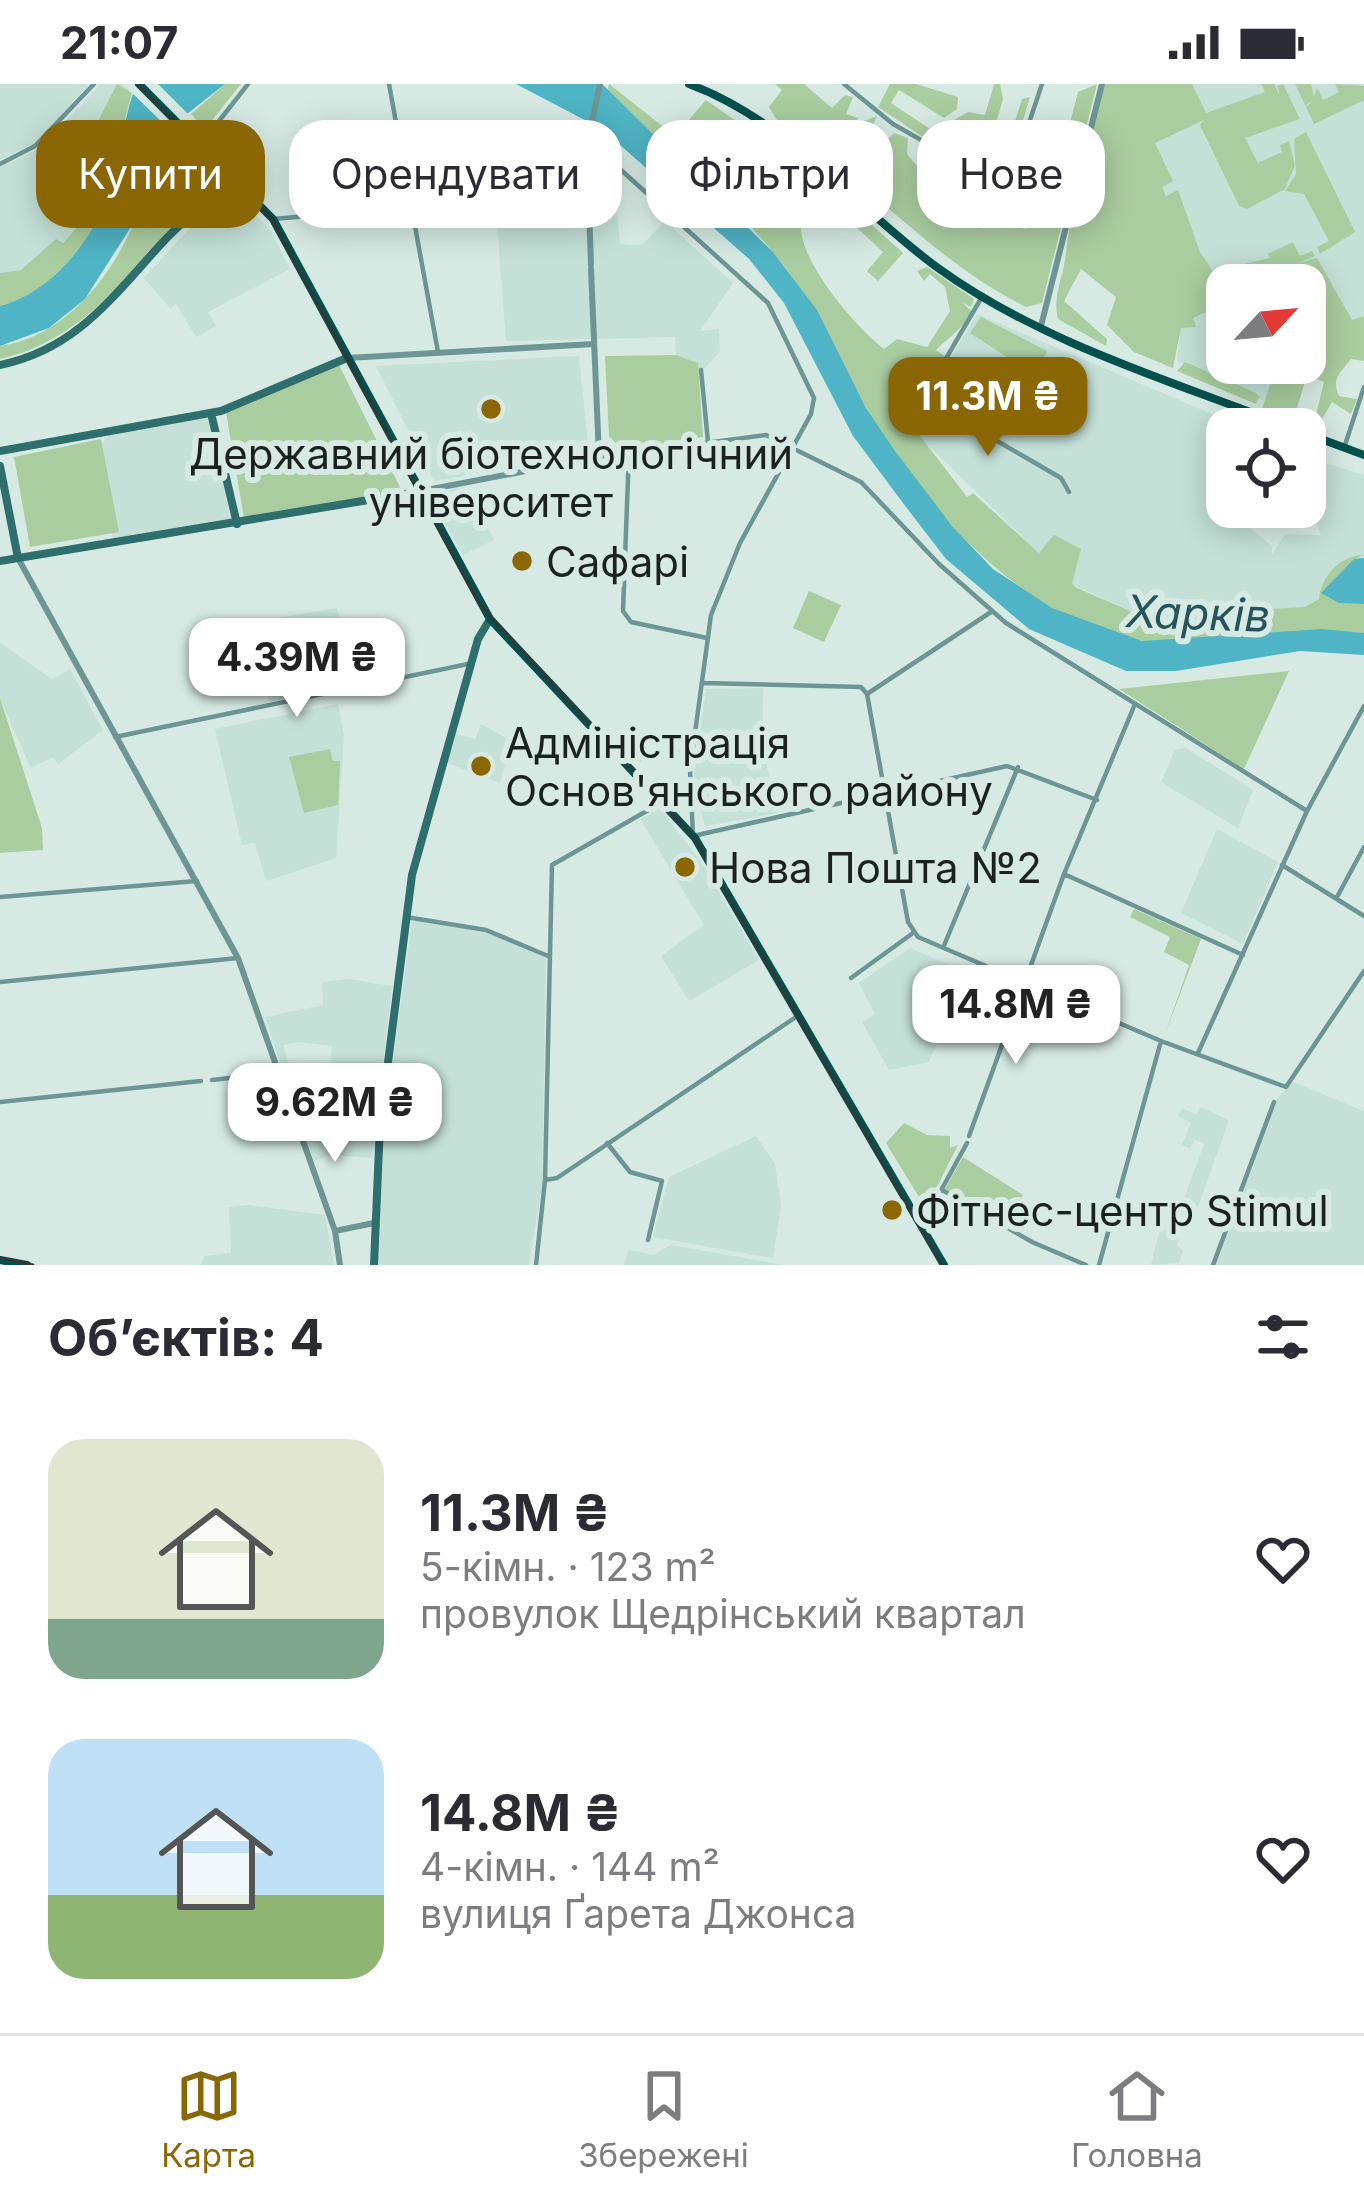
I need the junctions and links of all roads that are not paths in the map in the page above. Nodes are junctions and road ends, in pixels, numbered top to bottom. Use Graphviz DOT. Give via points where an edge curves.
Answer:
graph roads {
  1 [pos="94,84"];
  2 [pos="139,84"];
  3 [pos="248,84"];
  4 [pos="388,84"];
  5 [pos="600,84"];
  6 [pos="689,84"];
  7 [pos="844,84"];
  8 [pos="1042,84"];
  9 [pos="1102,84"];
  10 [pos="176,120"];
  11 [pos="220,120"];
  12 [pos="396,120"];
  13 [pos="591,120"];
  14 [pos="0,164"];
  15 [pos="622,171"];
  16 [pos="265,211"];
  17 [pos="289,218"];
  18 [pos="273,219"];
  19 [pos="178,228"];
  20 [pos="418,228"];
  21 [pos="590,228"];
  22 [pos="983,295"];
  23 [pos="1041,326"];
  24 [pos="594,344"];
  25 [pos="437,352"];
  26 [pos="347,358"];
  27 [pos="0,365"];
  28 [pos="701,370"];
  29 [pos="1364,387"];
  30 [pos="1240,408"];
  31 [pos="211,413"];
  32 [pos="1326,441"];
  33 [pos="708,442"];
  34 [pos="794,448"];
  35 [pos="1344,448"];
  36 [pos="0,451"];
  37 [pos="629,452"];
  38 [pos="1364,455"];
  39 [pos="599,457"];
  40 [pos="0,466"];
  41 [pos="417,492"];
  42 [pos="1069,492"];
  43 [pos="238,524"];
  44 [pos="18,558"];
  45 [pos="0,561"];
  46 [pos="991,612"];
  47 [pos="490,619"];
  48 [pos="707,638"];
  49 [pos="471,663"];
  50 [pos="703,683"];
  51 [pos="867,694"];
  52 [pos="1135,704"];
  53 [pos="1364,706"];
  54 [pos="116,736"];
  55 [pos="694,750"];
  56 [pos="627,761"];
  57 [pos="1018,767"];
  58 [pos="885,792"];
  59 [pos="1097,800"];
  60 [pos="664,802"];
  61 [pos="1306,811"];
  62 [pos="693,836"];
  63 [pos="1364,847"];
  64 [pos="1282,865"];
  65 [pos="1064,874"];
  66 [pos="197,881"];
  67 [pos="0,897"];
  68 [pos="1337,897"];
  69 [pos="1364,916"];
  70 [pos="406,917"];
  71 [pos="913,933"];
  72 [pos="944,948"];
  73 [pos="1243,955"];
  74 [pos="548,956"];
  75 [pos="238,958"];
  76 [pos="1364,971"];
  77 [pos="851,978"];
  78 [pos="0,982"];
  79 [pos="1026,985"];
  80 [pos="797,1016"];
  81 [pos="1161,1041"];
  82 [pos="1198,1054"];
  83 [pos="282,1072"];
  84 [pos="212,1080"];
  85 [pos="202,1081"];
  86 [pos="0,1102"];
  87 [pos="1274,1102"];
  88 [pos="607,1143"];
  89 [pos="545,1180"];
  90 [pos="942,1190"];
  91 [pos="916,1216"];
  92 [pos="374,1223"];
  93 [pos="335,1232"];
  94 [pos="648,1240"];
  95 [pos="0,1260"];
  96 [pos="27,1265"];
  97 [pos="340,1265"];
  98 [pos="374,1265"];
  99 [pos="536,1265"];
  100 [pos="944,1265"];
  101 [pos="1086,1265"];
  102 [pos="1099,1265"];
  103 [pos="1213,1265"];
  1 -- 14 [label="street" via="35,146"];
  2 -- 10 [label="main road"];
  3 -- 11 [label="street"];
  4 -- 12 [label="street"];
  5 -- 13 [label="street"];
  6 -- 22 [label="main road" via="807,156 917,252"];
  7 -- 8 [label="street" via="893,124 1006,189"];
  9 -- 23 [label="street"];
  15 -- 34 [label="street" via="768,303 814,398"];
  16 -- 18 [label="main road"];
  17 -- 18 [label="street"];
  18 -- 26 [label="main road"];
  19 -- 27 [label="main road" via="79,332"];
  20 -- 25 [label="street"];
  21 -- 24 [label="street"];
  22 -- 23 [label="main road"];
  22 -- 42 [label="street" via="923,398 1061,478"];
  23 -- 30 [label="main road"];
  24 -- 25 [label="street"];
  24 -- 39 [label="street"];
  25 -- 26 [label="street"];
  26 -- 31 [label="main road"];
  26 -- 41 [label="main road"];
  28 -- 33 [label="street"];
  29 -- 35 [label="street"];
  31 -- 36 [label="main road"];
  31 -- 43 [label="main road"];
  32 -- 35 [label="main road"];
  33 -- 34 [label="street" via="766,435"];
  33 -- 37 [label="street"];
  34 -- 46 [label="street" via="861,482"];
  34 -- 48 [label="street" via="740,542"];
  35 -- 38 [label="main road"];
  37 -- 39 [label="street"];
  37 -- 48 [label="street" via="625,616"];
  39 -- 41 [label="street"];
  40 -- 44 [label="main road"];
  41 -- 43 [label="main road"];
  41 -- 47 [label="main road"];
  43 -- 44 [label="main road"];
  44 -- 45 [label="main road"];
  44 -- 54 [label="street"];
  46 -- 51 [label="street"];
  46 -- 52 [label="street"];
  47 -- 49 [label="main road"];
  47 -- 56 [label="main road"];
  48 -- 50 [label="street"];
  49 -- 54 [label="street"];
  49 -- 70 [label="main road"];
  50 -- 51 [label="street" via="861,687"];
  50 -- 55 [label="street"];
  51 -- 58 [label="street"];
  52 -- 59 [label="street"];
  52 -- 61 [label="street"];
  53 -- 61 [label="street"];
  54 -- 66 [label="street"];
  55 -- 56 [label="street"];
  55 -- 62 [label="street"];
  56 -- 60 [label="main road"];
  57 -- 58 [label="street"];
  57 -- 59 [label="street"];
  57 -- 72 [label="street"];
  58 -- 62 [label="street"];
  58 -- 71 [label="street"];
  59 -- 65 [label="street"];
  60 -- 62 [label="main road"];
  60 -- 74 [label="street" via="552,865"];
  61 -- 64 [label="street"];
  62 -- 80 [label="main road"];
  63 -- 68 [label="street"];
  64 -- 68 [label="street"];
  64 -- 73 [label="street"];
  65 -- 73 [label="street"];
  65 -- 79 [label="street"];
  66 -- 67 [label="street"];
  66 -- 75 [label="street"];
  68 -- 69 [label="street"];
  70 -- 74 [label="street" via="486,930"];
  70 -- 92 [label="main road"];
  71 -- 72 [label="street"];
  71 -- 77 [label="street"];
  72 -- 79 [label="street"];
  73 -- 82 [label="street"];
  74 -- 89 [label="street"];
  75 -- 78 [label="street"];
  75 -- 83 [label="street"];
  76 -- 82 [label="street" via="1286,1088"];
  79 -- 81 [label="street"];
  79 -- 90 [label="street"];
  80 -- 88 [label="street"];
  80 -- 91 [label="main road"];
  81 -- 82 [label="street"];
  81 -- 102 [label="street"];
  83 -- 84 [label="street"];
  83 -- 93 [label="street"];
  85 -- 86 [label="street"];
  87 -- 103 [label="street"];
  88 -- 89 [label="street"];
  88 -- 94 [label="street" via="635,1175 662,1181"];
  89 -- 99 [label="street"];
  90 -- 91 [label="street"];
  90 -- 101 [label="street"];
  91 -- 100 [label="main road"];
  92 -- 93 [label="street"];
  92 -- 98 [label="main road"];
  93 -- 97 [label="street"];
  95 -- 96 [label="main road"];
}
